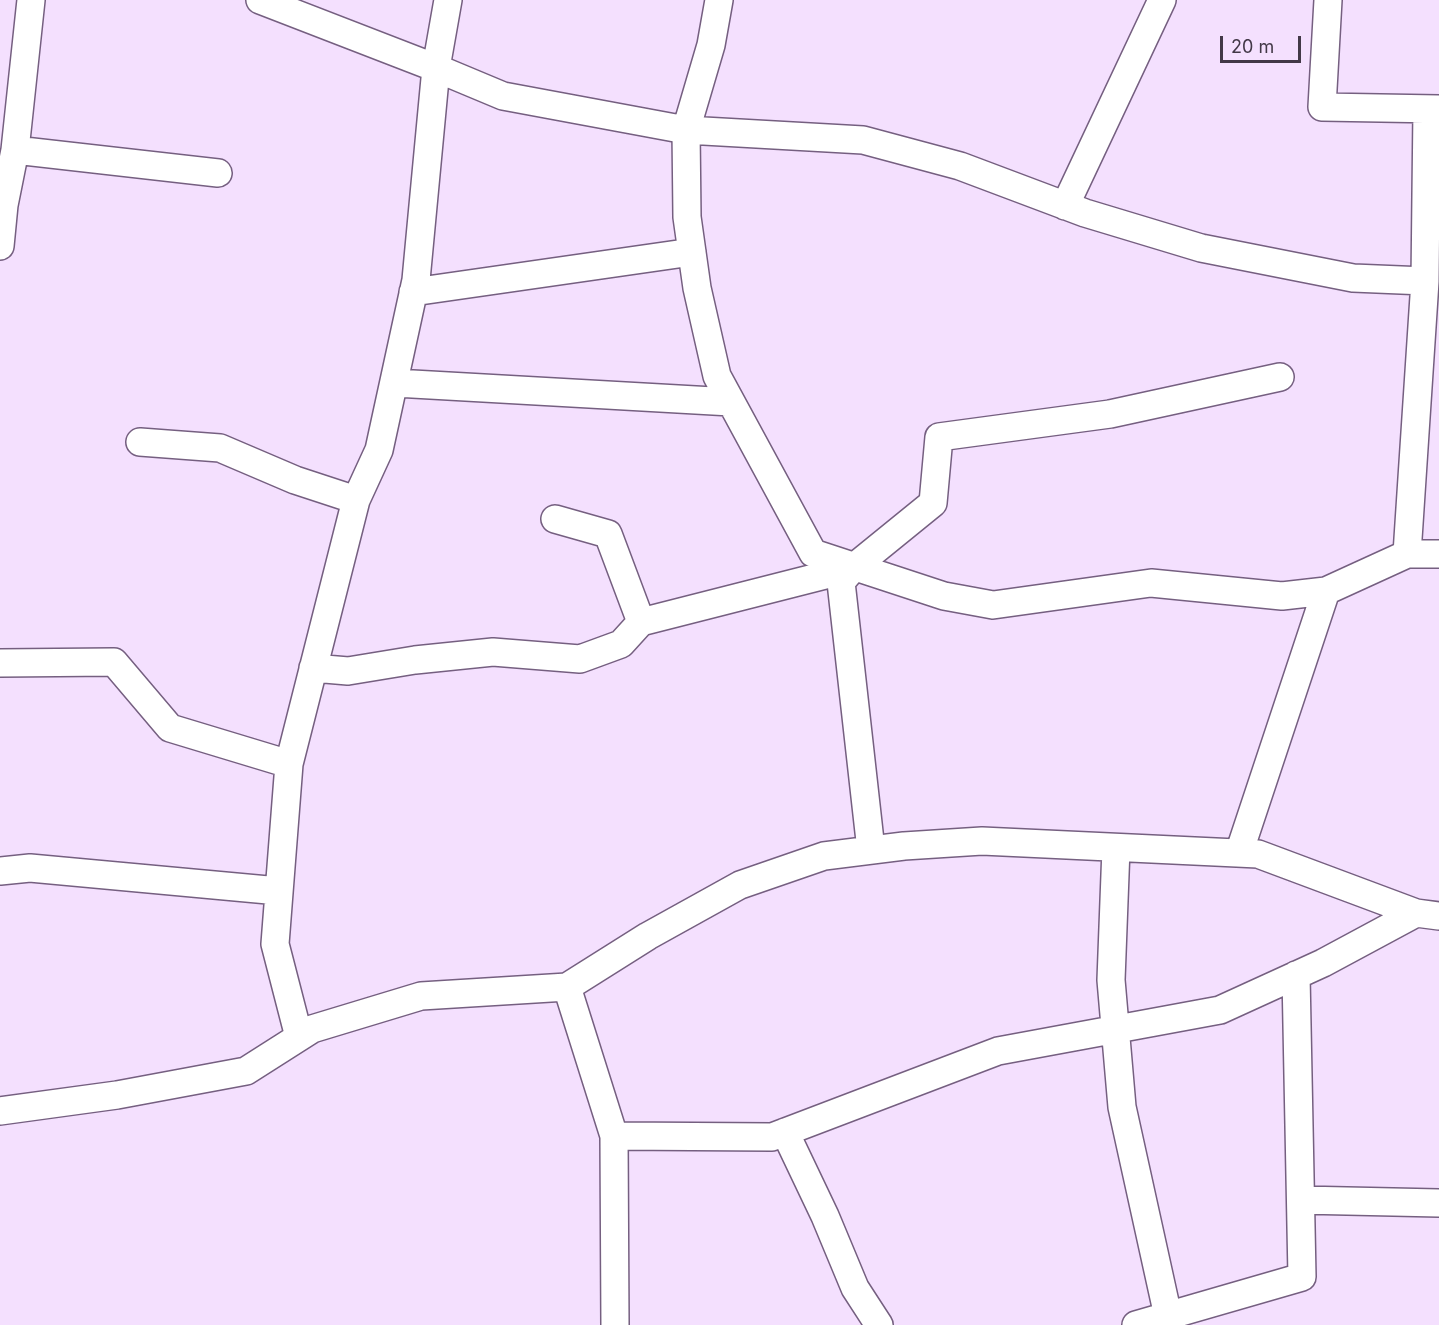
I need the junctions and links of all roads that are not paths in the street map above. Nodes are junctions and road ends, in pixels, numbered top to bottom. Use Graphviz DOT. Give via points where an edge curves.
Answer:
graph roads {
  1 [pos="31,0"];
  2 [pos="260,0"];
  3 [pos="448,0"];
  4 [pos="719,0"];
  5 [pos="1162,0"];
  6 [pos="1328,0"];
  7 [pos="436,68"];
  8 [pos="1433,109"];
  9 [pos="686,130"];
  10 [pos="15,150"];
  11 [pos="218,173"];
  12 [pos="2,205"];
  13 [pos="1065,206"];
  14 [pos="0,246"];
  15 [pos="692,252"];
  16 [pos="1425,281"];
  17 [pos="413,292"];
  18 [pos="1280,377"];
  19 [pos="395,382"];
  20 [pos="731,402"];
  21 [pos="140,442"];
  22 [pos="356,500"];
  23 [pos="555,519"];
  24 [pos="1407,554"];
  25 [pos="1439,554"];
  26 [pos="853,568"];
  27 [pos="1326,591"];
  28 [pos="641,622"];
  29 [pos="0,663"];
  30 [pos="313,668"];
  31 [pos="289,764"];
  32 [pos="1116,848"];
  33 [pos="871,850"];
  34 [pos="1239,853"];
  35 [pos="0,871"];
  36 [pos="279,891"];
  37 [pos="1428,915"];
  38 [pos="1296,975"];
  39 [pos="567,987"];
  40 [pos="1115,1028"];
  41 [pos="299,1038"];
  42 [pos="0,1111"];
  43 [pos="785,1132"];
  44 [pos="614,1136"];
  45 [pos="1300,1200"];
  46 [pos="1439,1203"];
  47 [pos="1169,1321"];
  48 [pos="615,1325"];
  49 [pos="879,1325"];
  50 [pos="1136,1325"];
  1 -- 10 [label="street"];
  2 -- 7 [label="street"];
  3 -- 7 [label="street"];
  4 -- 9 [label="street" via="711,45"];
  5 -- 13 [label="street"];
  6 -- 8 [label="street" via="1322,107"];
  7 -- 9 [label="street" via="503,96"];
  7 -- 17 [label="street"];
  8 -- 16 [label="street"];
  9 -- 13 [label="street" via="863,140 960,165"];
  9 -- 15 [label="street" via="687,217"];
  10 -- 11 [label="street"];
  10 -- 12 [label="street"];
  12 -- 14 [label="street"];
  13 -- 16 [label="street" via="1202,248 1353,278"];
  15 -- 17 [label="street"];
  15 -- 20 [label="street" via="717,376"];
  16 -- 24 [label="street"];
  17 -- 19 [label="street"];
  18 -- 26 [label="street" via="1110,414 939,437 933,503"];
  19 -- 20 [label="street"];
  19 -- 22 [label="street" via="379,450"];
  20 -- 26 [label="street" via="813,553"];
  21 -- 22 [label="street" via="220,448 295,480"];
  22 -- 30 [label="street"];
  23 -- 28 [label="street" via="608,534"];
  24 -- 25 [label="street"];
  24 -- 27 [label="street"];
  26 -- 27 [label="street" via="944,596 993,605 1151,583 1282,596"];
  26 -- 28 [label="street"];
  26 -- 33 [label="street" via="841,582"];
  27 -- 34 [label="street"];
  28 -- 30 [label="street" via="621,644 580,659 493,652 348,671"];
  29 -- 31 [label="street" via="114,662 170,728"];
  30 -- 31 [label="street"];
  31 -- 36 [label="street"];
  32 -- 33 [label="street" via="982,841"];
  32 -- 34 [label="street"];
  32 -- 40 [label="street" via="1111,981"];
  33 -- 39 [label="street" via="824,856 740,885"];
  34 -- 37 [label="street" via="1258,854"];
  35 -- 36 [label="street" via="30,868"];
  36 -- 41 [label="street" via="275,944"];
  37 -- 38 [label="street"];
  38 -- 40 [label="street" via="1220,1010"];
  38 -- 45 [label="street"];
  39 -- 41 [label="street" via="420,996 312,1029"];
  39 -- 44 [label="street"];
  40 -- 43 [label="street" via="998,1052"];
  40 -- 47 [label="street" via="1122,1107"];
  41 -- 42 [label="street" via="246,1071"];
  43 -- 44 [label="street" via="772,1137"];
  43 -- 49 [label="street" via="855,1288"];
  44 -- 48 [label="street"];
  45 -- 46 [label="street"];
  45 -- 47 [label="street" via="1302,1277"];
  47 -- 50 [label="street"];
}
